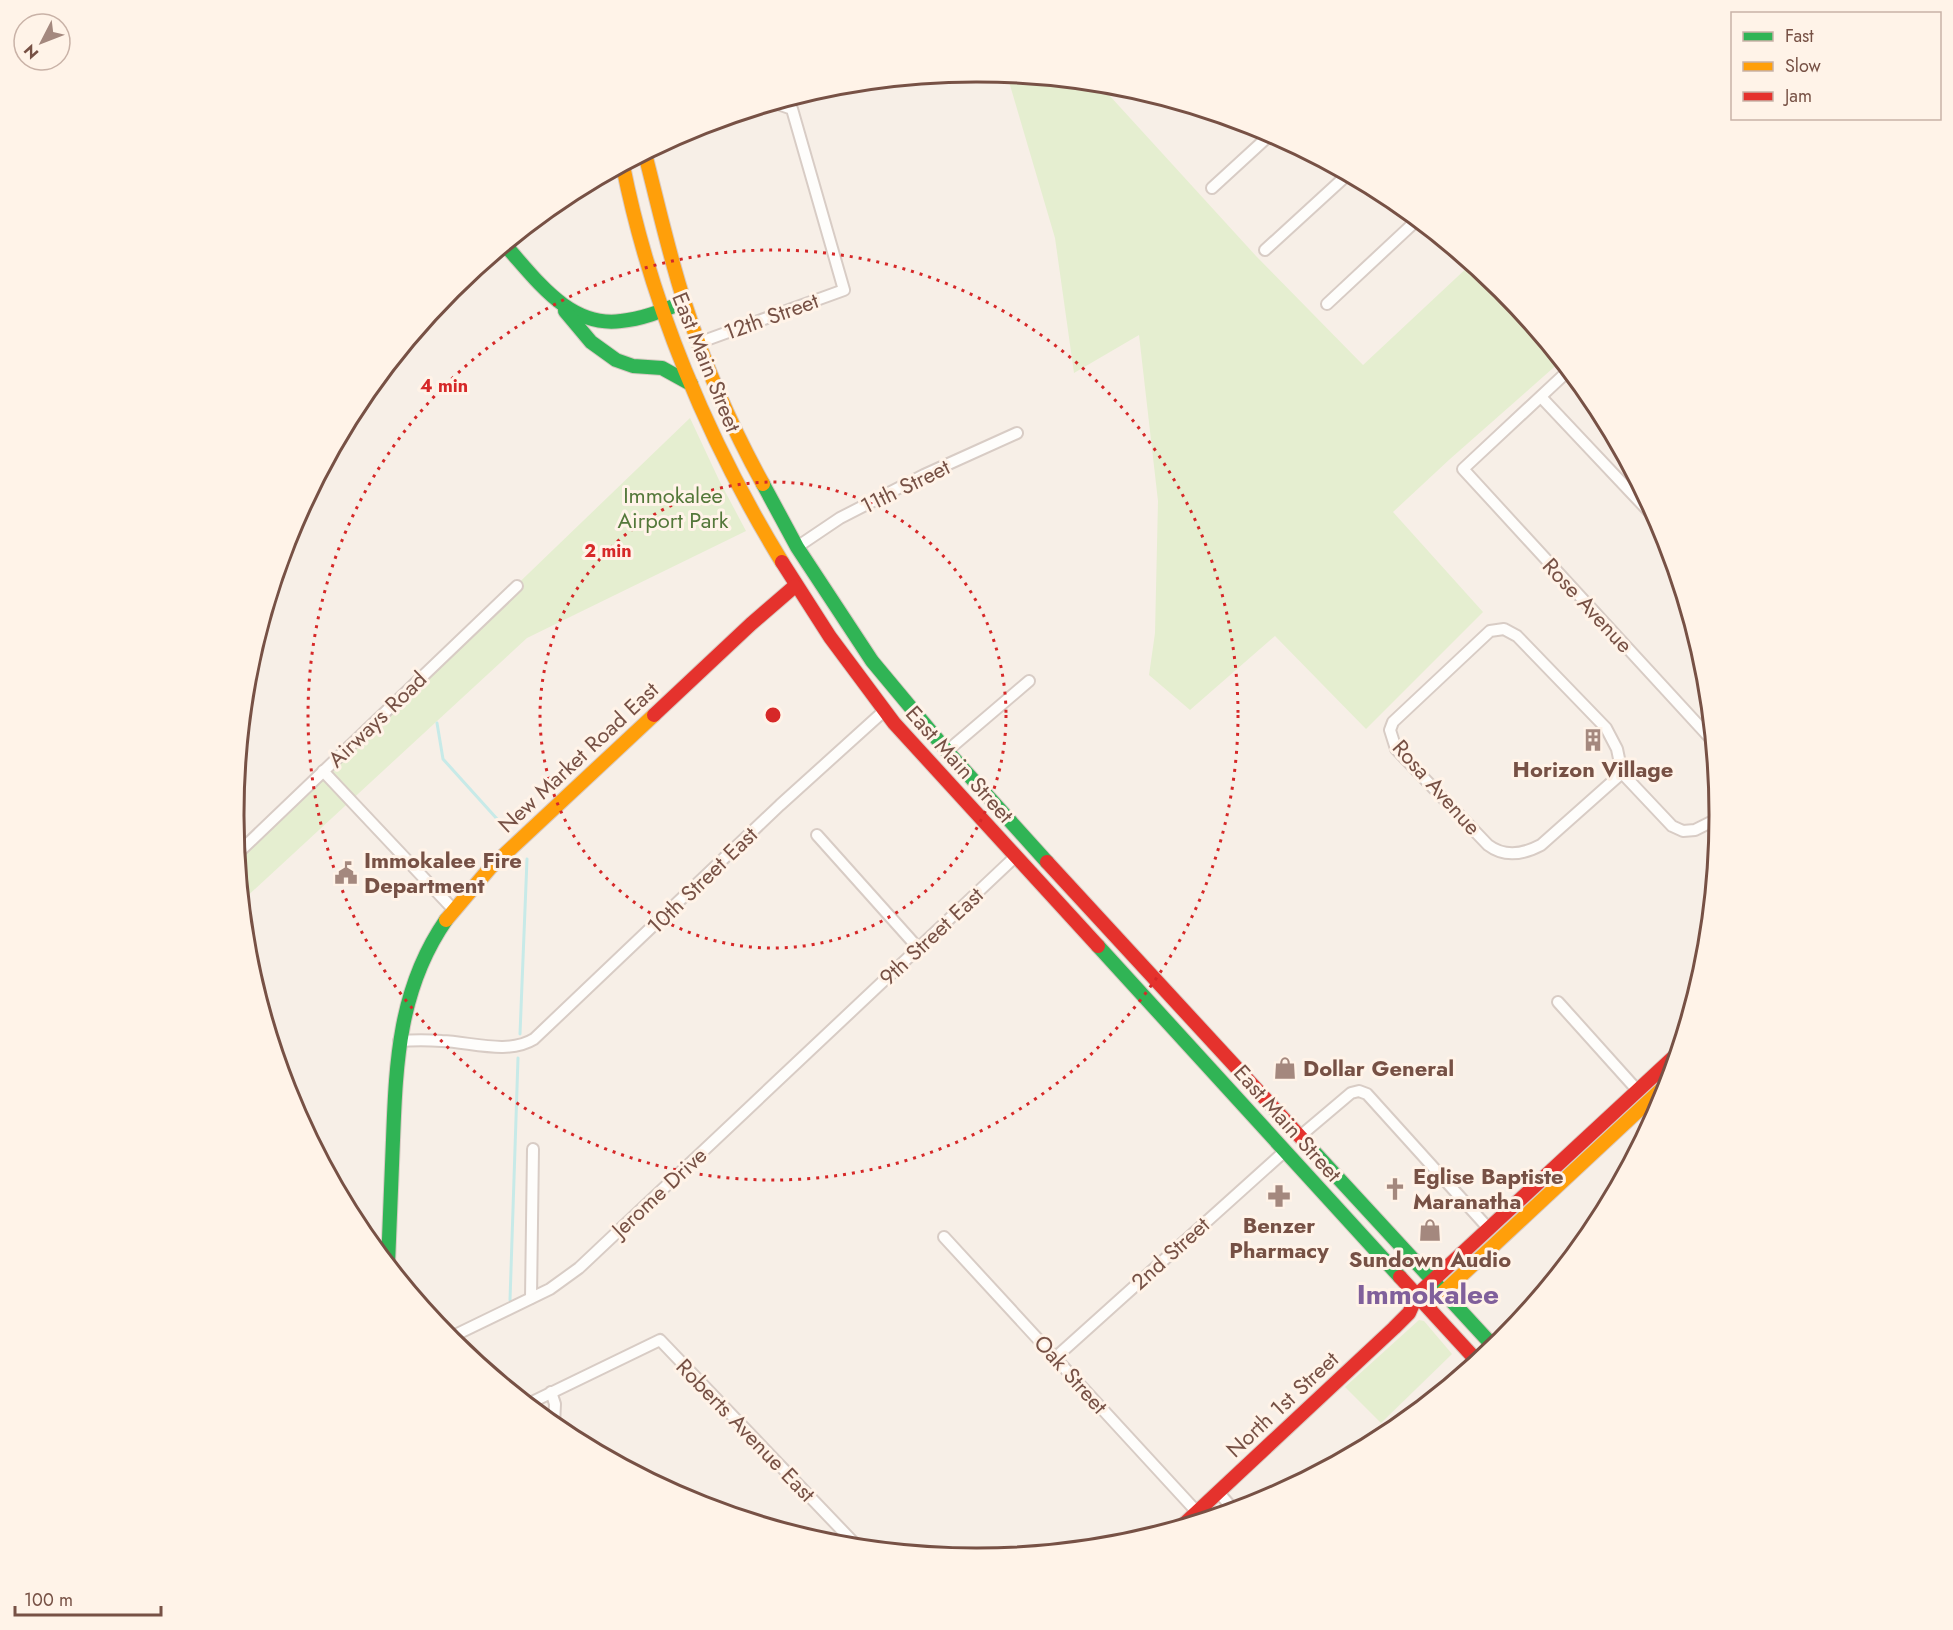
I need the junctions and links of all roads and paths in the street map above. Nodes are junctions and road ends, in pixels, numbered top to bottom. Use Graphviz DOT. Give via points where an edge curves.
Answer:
graph roads {
  1 [pos="786,107"];
  2 [pos="1263,141"];
  3 [pos="647,161"];
  4 [pos="625,173"];
  5 [pos="1341,180"];
  6 [pos="1212,188"];
  7 [pos="1411,226"];
  8 [pos="1265,250"];
  9 [pos="510,251"];
  10 [pos="550,292"];
  11 [pos="684,302"];
  12 [pos="1326,304"];
  13 [pos="662,310"];
  14 [pos="698,343"];
  15 [pos="1563,376"];
  16 [pos="691,384"];
  17 [pos="1540,397"];
  18 [pos="1017,433"];
  19 [pos="1636,498"];
  20 [pos="797,547"];
  21 [pos="814,574"];
  22 [pos="517,586"];
  23 [pos="795,586"];
  24 [pos="1029,681"];
  25 [pos="884,711"];
  26 [pos="1704,731"];
  27 [pos="947,751"];
  28 [pos="323,771"];
  29 [pos="1622,773"];
  30 [pos="1709,823"];
  31 [pos="817,835"];
  32 [pos="1031,844"];
  33 [pos="245,846"];
  34 [pos="1015,857"];
  35 [pos="453,909"];
  36 [pos="919,949"];
  37 [pos="1558,1002"];
  38 [pos="848,1015"];
  39 [pos="399,1041"];
  40 [pos="1664,1067"];
  41 [pos="1638,1091"];
  42 [pos="1650,1103"];
  43 [pos="1645,1113"];
  44 [pos="1299,1137"];
  45 [pos="533,1149"];
  46 [pos="1285,1151"];
  47 [pos="1534,1187"];
  48 [pos="1545,1198"];
  49 [pos="1489,1229"];
  50 [pos="944,1237"];
  51 [pos="388,1252"];
  52 [pos="1433,1281"];
  53 [pos="1443,1293"];
  54 [pos="1416,1295"];
  55 [pos="531,1298"];
  56 [pos="1427,1308"];
  57 [pos="1409,1313"];
  58 [pos="459,1333"];
  59 [pos="1487,1340"];
  60 [pos="1471,1355"];
  61 [pos="1056,1357"];
  62 [pos="551,1392"];
  63 [pos="536,1400"];
  64 [pos="555,1413"];
  65 [pos="1219,1493"];
  66 [pos="1228,1503"];
  67 [pos="1197,1512"];
  68 [pos="1194,1514"];
  69 [pos="847,1535"];
  1 -- 14 [label="street, 12th Street" via="792,109 844,290"];
  2 -- 6 [label="street"];
  3 -- 11 [label="main road, East Main Street"];
  4 -- 13 [label="main road, East Main Street"];
  5 -- 8 [label="street"];
  7 -- 12 [label="street"];
  9 -- 10 [label="main road"];
  10 -- 13 [label="main road" via="573,312 596,321 631,320"];
  10 -- 16 [label="main road" via="614,360 665,369"];
  11 -- 13 [label="main road"];
  11 -- 14 [label="main road, East Main Street"];
  13 -- 16 [label="main road, East Main Street"];
  14 -- 20 [label="main road, East Main Street" via="739,438"];
  15 -- 17 [label="street"];
  16 -- 23 [label="main road, East Main Street" via="737,485"];
  17 -- 19 [label="street"];
  17 -- 26 [label="street, Rose Avenue" via="1463,469"];
  18 -- 20 [label="street, 11th Street" via="840,518"];
  20 -- 21 [label="main road, East Main Street"];
  21 -- 23 [label="main road, New Market Road East"];
  21 -- 27 [label="main road, East Main Street" via="888,682"];
  22 -- 28 [label="street, Airways Road"];
  23 -- 25 [label="main road, East Main Street"];
  23 -- 35 [label="main road, New Market Road East" via="490,868"];
  24 -- 27 [label="street"];
  25 -- 34 [label="main road, East Main Street"];
  25 -- 39 [label="street, 10th Street East" via="534,1039 518,1046"];
  27 -- 32 [label="main road, East Main Street"];
  28 -- 33 [label="street, Airways Road"];
  28 -- 35 [label="street"];
  29 -- 29 [label="street, Rosa Avenue" via="1617,749 1606,728 1517,636 1504,629 1490,631 1393,722 1390,730 1396,749 1488,845 1512,854 1541,845"];
  29 -- 30 [label="street, Rosa Avenue" via="1672,826 1683,831"];
  31 -- 36 [label="street"];
  32 -- 34 [label="main road"];
  32 -- 44 [label="main road, East Main Street"];
  34 -- 36 [label="street, 9th Street East"];
  34 -- 46 [label="main road, East Main Street"];
  35 -- 39 [label="main road, New Market Road East" via="417,972"];
  36 -- 38 [label="street, 9th Street East"];
  37 -- 41 [label="street"];
  38 -- 55 [label="street, Jerome Drive" via="579,1268"];
  39 -- 51 [label="main road, New Market Road East"];
  40 -- 41 [label="main road"];
  41 -- 42 [label="main road"];
  41 -- 47 [label="main road"];
  43 -- 48 [label="main road"];
  44 -- 46 [label="main road"];
  44 -- 49 [label="street" via="1351,1093 1367,1094"];
  44 -- 52 [label="main road, East Main Street"];
  45 -- 55 [label="street"];
  46 -- 54 [label="main road, East Main Street"];
  46 -- 61 [label="street, 2nd Street"];
  47 -- 48 [label="main road"];
  47 -- 49 [label="main road"];
  48 -- 53 [label="main road"];
  49 -- 52 [label="main road"];
  50 -- 61 [label="street, Oak Street"];
  52 -- 53 [label="main road, East Main Street"];
  52 -- 54 [label="main road"];
  53 -- 56 [label="main road"];
  53 -- 59 [label="main road, East Main Street"];
  54 -- 56 [label="main road, East Main Street"];
  54 -- 57 [label="main road, North 1st Street"];
  55 -- 58 [label="street, Jerome Drive"];
  56 -- 57 [label="main road, North 1st Street"];
  56 -- 60 [label="main road, East Main Street"];
  57 -- 65 [label="main road, North 1st Street"];
  61 -- 67 [label="street, Oak Street"];
  62 -- 63 [label="street"];
  62 -- 64 [label="street"];
  62 -- 69 [label="street, Roberts Avenue East" via="660,1340"];
  65 -- 66 [label="street"];
  65 -- 67 [label="main road, North 1st Street"];
  67 -- 68 [label="main road, North 1st Street"];
}
